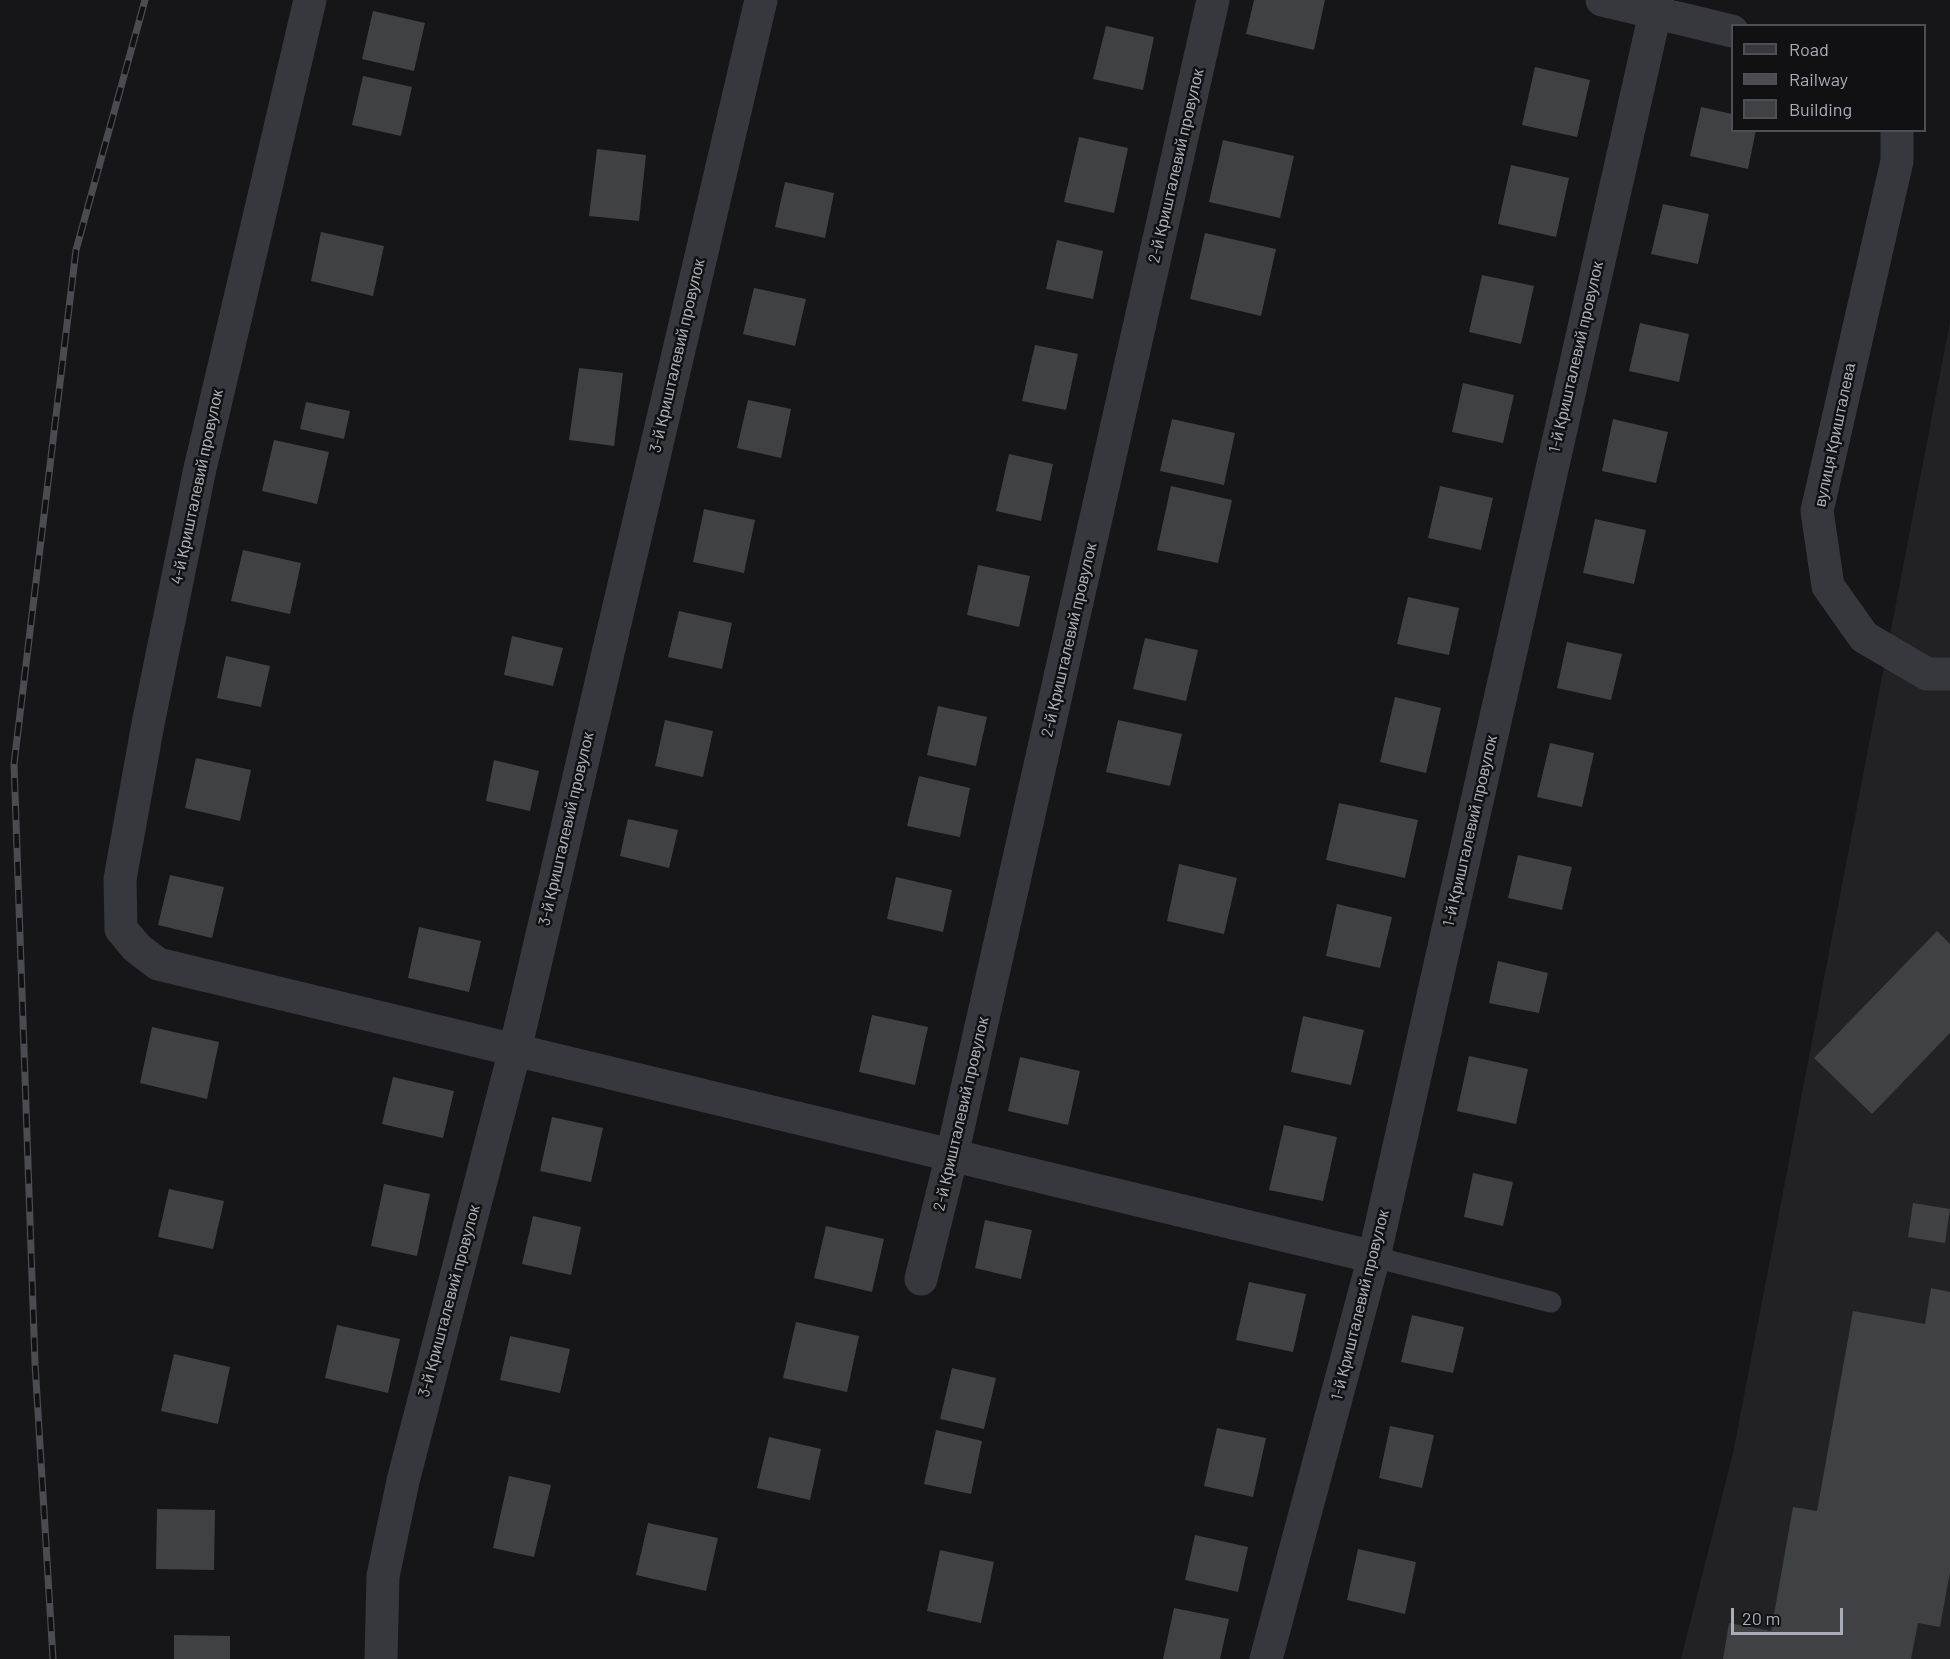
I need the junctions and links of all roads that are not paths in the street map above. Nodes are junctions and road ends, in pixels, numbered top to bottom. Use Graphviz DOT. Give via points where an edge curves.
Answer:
graph roads {
  1 [pos="310,0"];
  2 [pos="761,0"];
  3 [pos="1213,0"];
  4 [pos="1602,0"];
  5 [pos="1656,6"];
  6 [pos="1731,30"];
  7 [pos="1897,132"];
  8 [pos="1950,674"];
  9 [pos="515,1050"];
  10 [pos="952,1155"];
  11 [pos="1374,1257"];
  12 [pos="921,1279"];
  13 [pos="1551,1302"];
  14 [pos="381,1659"];
  15 [pos="1266,1659"];
  1 -- 9 [label="street, 4-й Кришталевий провулок" via="199,473 120,879 121,929 158,964"];
  2 -- 9 [label="street, 3-й Кришталевий провулок"];
  3 -- 10 [label="street, 2-й Кришталевий провулок"];
  4 -- 5 [label="street"];
  5 -- 6 [label="street"];
  5 -- 11 [label="street, 1-й Кришталевий провулок"];
  7 -- 8 [label="street, вулиця Кришталева" via="1897,161 1817,511 1828,586 1864,637 1927,674"];
  9 -- 10 [label="street"];
  9 -- 14 [label="street, 3-й Кришталевий провулок" via="403,1481 383,1576"];
  10 -- 11 [label="street"];
  10 -- 12 [label="street, 2-й Кришталевий провулок"];
  11 -- 13 [label="lane"];
  11 -- 15 [label="street, 1-й Кришталевий провулок"];
}
